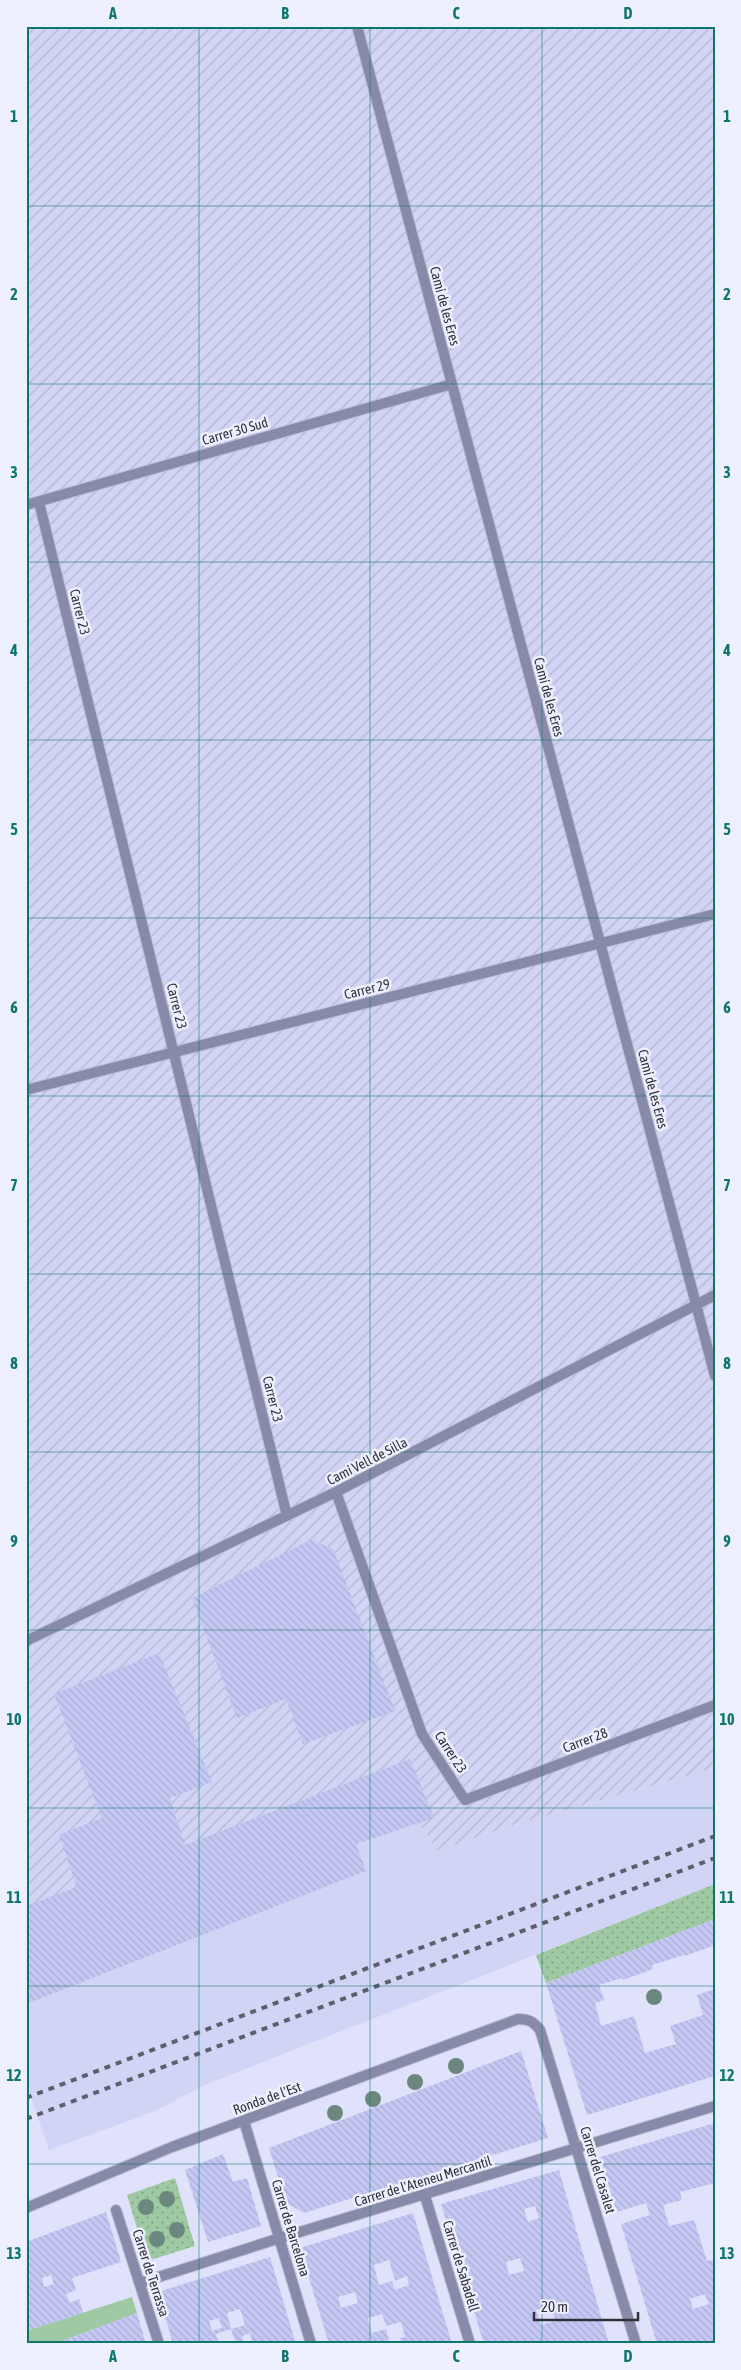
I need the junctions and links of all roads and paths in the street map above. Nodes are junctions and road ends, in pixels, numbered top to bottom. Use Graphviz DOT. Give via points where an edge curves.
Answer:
graph roads {
  1 [pos="357,26"];
  2 [pos="452,384"];
  3 [pos="39,502"];
  4 [pos="26,505"];
  5 [pos="715,914"];
  6 [pos="600,944"];
  7 [pos="174,1052"];
  8 [pos="26,1090"];
  9 [pos="715,1295"];
  10 [pos="696,1305"];
  11 [pos="715,1376"];
  12 [pos="336,1492"];
  13 [pos="287,1516"];
  14 [pos="26,1641"];
  15 [pos="715,1706"];
  16 [pos="466,1800"];
  17 [pos="518,2019"];
  18 [pos="715,2106"];
  19 [pos="244,2121"];
  20 [pos="578,2148"];
  21 [pos="425,2196"];
  22 [pos="26,2208"];
  23 [pos="116,2210"];
  24 [pos="280,2238"];
  25 [pos="140,2283"];
  26 [pos="160,2344"];
  27 [pos="312,2344"];
  28 [pos="470,2344"];
  29 [pos="636,2344"];
  1 -- 2 [label="street, Camí de les Eres"];
  2 -- 3 [label="street, Carrer 30 Sud"];
  2 -- 6 [label="street, Camí de les Eres"];
  3 -- 4 [label="street, Carrer 30 Sud"];
  3 -- 7 [label="street, Carrer 23"];
  5 -- 6 [label="street, Carrer 29"];
  6 -- 7 [label="street, Carrer 29"];
  6 -- 10 [label="street, Camí de les Eres"];
  7 -- 8 [label="street, Carrer 29"];
  7 -- 13 [label="street, Carrer 23"];
  9 -- 10 [label="street, Camí Vell de Silla"];
  10 -- 11 [label="street, Camí de les Eres"];
  10 -- 12 [label="street, Camí Vell de Silla"];
  12 -- 13 [label="street, Camí Vell de Silla"];
  12 -- 16 [label="street, Carrer 23" via="422,1734"];
  13 -- 14 [label="street, Camí Vell de Silla"];
  15 -- 16 [label="street, Carrer 28"];
  17 -- 19 [label="street, Ronda de l'Est"];
  17 -- 20 [label="street, Carrer del Casalet" via="529,2020 540,2030"];
  18 -- 20 [label="street, Carrer de l'Ateneu Mercantil"];
  19 -- 22 [label="street, Ronda de l'Est" via="172,2147"];
  19 -- 24 [label="street, Carrer de Barcelona"];
  20 -- 21 [label="street, Carrer de l'Ateneu Mercantil"];
  20 -- 29 [label="street, Carrer del Casalet"];
  21 -- 24 [label="street, Carrer de l'Ateneu Mercantil"];
  21 -- 28 [label="street, Carrer de Sabadell"];
  23 -- 25 [label="street, Carrer de Terrassa"];
  24 -- 25 [label="street, Carrer de l'Ateneu Mercantil"];
  24 -- 27 [label="street, Carrer de Barcelona"];
  25 -- 26 [label="street, Carrer de Terrassa"];
}
